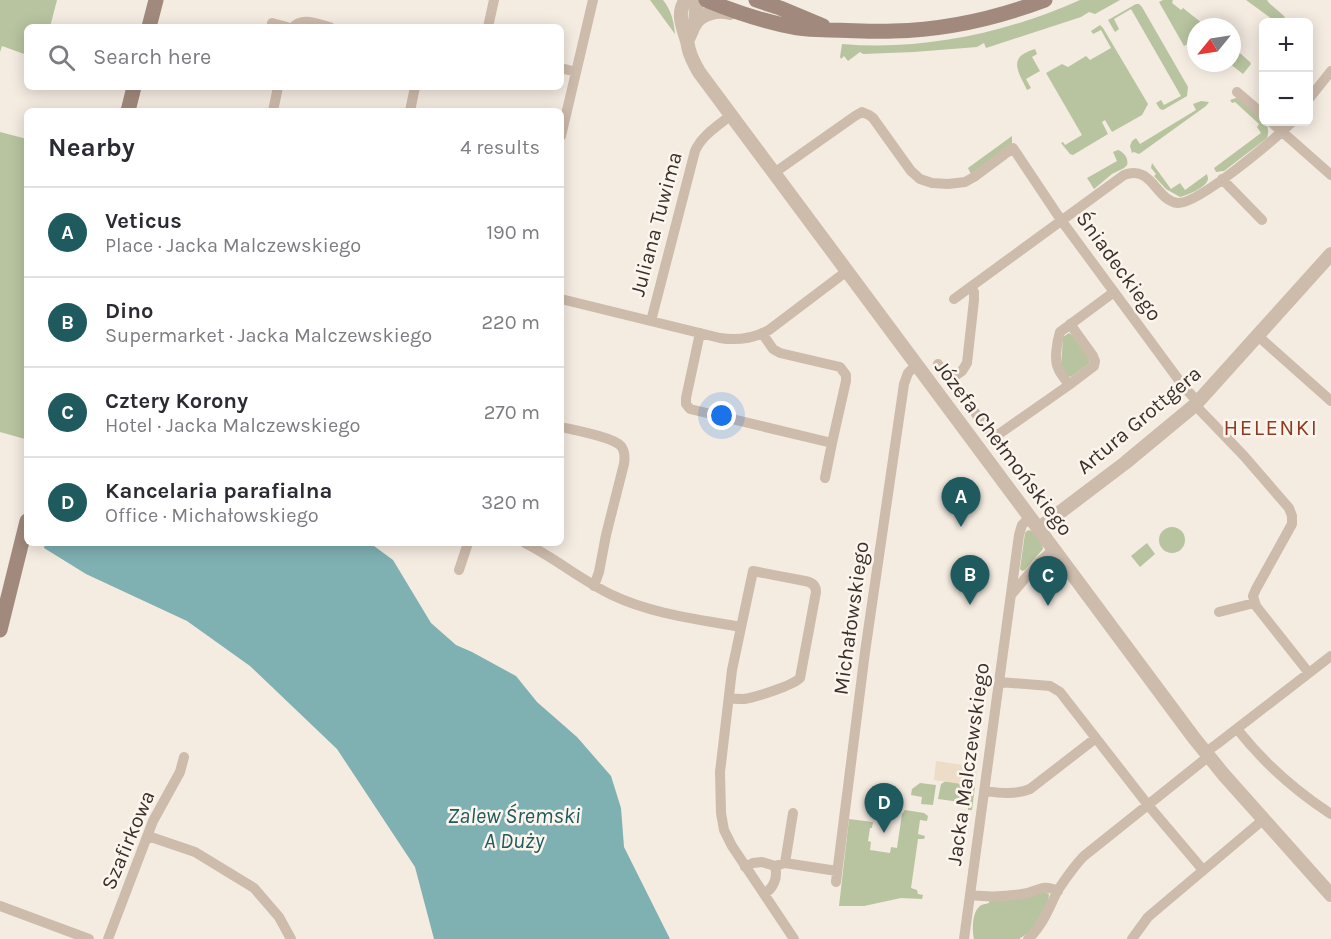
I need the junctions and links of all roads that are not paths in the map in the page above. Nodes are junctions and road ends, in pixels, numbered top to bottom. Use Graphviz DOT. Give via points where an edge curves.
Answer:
graph roads {
  1 [pos="156,0"];
  2 [pos="494,0"];
  3 [pos="593,0"];
  4 [pos="697,0"];
  5 [pos="706,0"];
  6 [pos="756,0"];
  7 [pos="1045,0"];
  8 [pos="680,4"];
  9 [pos="743,14"];
  10 [pos="272,23"];
  11 [pos="150,24"];
  12 [pos="276,24"];
  13 [pos="295,24"];
  14 [pos="318,24"];
  15 [pos="489,24"];
  16 [pos="694,24"];
  17 [pos="830,30"];
  18 [pos="687,40"];
  19 [pos="564,69"];
  20 [pos="1331,71"];
  21 [pos="576,72"];
  22 [pos="133,90"];
  23 [pos="278,90"];
  24 [pos="414,90"];
  25 [pos="1238,92"];
  26 [pos="1313,94"];
  27 [pos="129,108"];
  28 [pos="274,108"];
  29 [pos="411,108"];
  30 [pos="1259,111"];
  31 [pos="731,115"];
  32 [pos="564,123"];
  33 [pos="1275,126"];
  34 [pos="1287,126"];
  35 [pos="1281,131"];
  36 [pos="774,173"];
  37 [pos="1331,175"];
  38 [pos="1221,179"];
  39 [pos="1061,220"];
  40 [pos="1262,220"];
  41 [pos="1331,254"];
  42 [pos="847,271"];
  43 [pos="971,287"];
  44 [pos="1114,292"];
  45 [pos="954,299"];
  46 [pos="564,300"];
  47 [pos="651,321"];
  48 [pos="1070,324"];
  49 [pos="700,333"];
  50 [pos="762,333"];
  51 [pos="1258,336"];
  52 [pos="916,364"];
  53 [pos="938,364"];
  54 [pos="951,380"];
  55 [pos="1069,385"];
  56 [pos="1331,401"];
  57 [pos="1196,404"];
  58 [pos="564,428"];
  59 [pos="832,443"];
  60 [pos="825,478"];
  61 [pos="1029,518"];
  62 [pos="1038,529"];
  63 [pos="24,534"];
  64 [pos="467,546"];
  65 [pos="530,546"];
  66 [pos="1053,550"];
  67 [pos="459,570"];
  68 [pos="594,586"];
  69 [pos="1011,595"];
  70 [pos="1254,603"];
  71 [pos="1219,612"];
  72 [pos="741,627"];
  73 [pos="0,630"];
  74 [pos="1331,656"];
  75 [pos="1309,673"];
  76 [pos="999,682"];
  77 [pos="729,698"];
  78 [pos="1237,729"];
  79 [pos="1096,738"];
  80 [pos="1207,755"];
  81 [pos="184,757"];
  82 [pos="984,791"];
  83 [pos="1148,805"];
  84 [pos="793,813"];
  85 [pos="1331,814"];
  86 [pos="1263,819"];
  87 [pos="148,836"];
  88 [pos="780,865"];
  89 [pos="746,867"];
  90 [pos="1203,870"];
  91 [pos="1058,891"];
  92 [pos="764,894"];
  93 [pos="970,895"];
  94 [pos="1331,895"];
  95 [pos="0,906"];
  96 [pos="89,939"];
  97 [pos="108,939"];
  98 [pos="291,939"];
  99 [pos="794,939"];
  100 [pos="964,939"];
  101 [pos="1028,939"];
  102 [pos="1132,939"];
  1 -- 11 [label="main road"];
  2 -- 15 [label="street"];
  3 -- 21 [label="street"];
  4 -- 16 [label="street"];
  5 -- 9 [label="main road"];
  6 -- 17 [label="main road"];
  7 -- 17 [label="main road" via="990,17 932,28"];
  8 -- 18 [label="street, Józefa Chełmońskiego"];
  9 -- 16 [label="street" via="715,11"];
  9 -- 17 [label="main road" via="799,29"];
  10 -- 12 [label="street"];
  13 -- 14 [label="street"];
  16 -- 18 [label="street"];
  18 -- 31 [label="street, Józefa Chełmońskiego" via="699,72"];
  19 -- 21 [label="street"];
  20 -- 26 [label="street"];
  21 -- 32 [label="street"];
  22 -- 27 [label="main road"];
  23 -- 28 [label="street"];
  24 -- 29 [label="street"];
  25 -- 30 [label="street"];
  31 -- 36 [label="street, Józefa Chełmońskiego"];
  31 -- 47 [label="street, Juliana Tuwima" via="703,138 695,151"];
  33 -- 35 [label="street"];
  34 -- 35 [label="street"];
  35 -- 37 [label="street"];
  35 -- 38 [label="street"];
  36 -- 39 [label="street, Śniadeckiego" via="862,112 871,116 911,171 932,183 968,181 1013,148"];
  36 -- 42 [label="street, Józefa Chełmońskiego"];
  38 -- 39 [label="street" via="1192,199 1178,203 1144,176 1127,173"];
  38 -- 40 [label="street"];
  39 -- 43 [label="street"];
  39 -- 44 [label="street, Śniadeckiego"];
  41 -- 51 [label="street, Artura Grottgera"];
  42 -- 50 [label="street"];
  42 -- 52 [label="street, Józefa Chełmońskiego"];
  43 -- 45 [label="street"];
  43 -- 54 [label="street" via="974,300 967,363"];
  44 -- 48 [label="street"];
  44 -- 57 [label="street, Śniadeckiego"];
  46 -- 47 [label="street"];
  47 -- 49 [label="street"];
  48 -- 55 [label="street" via="1059,335 1057,362"];
  48 -- 55 [label="street" via="1095,364"];
  49 -- 50 [label="street" via="738,339"];
  49 -- 59 [label="street" via="686,398 690,409"];
  50 -- 59 [label="street" via="780,353 840,367 846,375"];
  51 -- 56 [label="street"];
  51 -- 57 [label="street, Artura Grottgera"];
  52 -- 61 [label="street, Józefa Chełmońskiego"];
  52 -- 88 [label="street, Michałowskiego" via="904,384 837,876"];
  53 -- 54 [label="street"];
  54 -- 55 [label="street" via="989,431 997,434"];
  57 -- 62 [label="street, Artura Grottgera"];
  57 -- 70 [label="street, Śniadeckiego" via="1292,513 1292,524 1256,589"];
  58 -- 68 [label="street" via="613,440 625,455"];
  59 -- 60 [label="street"];
  61 -- 62 [label="street, Józefa Chełmońskiego"];
  61 -- 69 [label="street, Jacka Malczewskiego" via="1020,530"];
  62 -- 66 [label="street, Józefa Chełmońskiego"];
  63 -- 73 [label="main road"];
  64 -- 67 [label="street"];
  65 -- 68 [label="street"];
  66 -- 69 [label="street"];
  66 -- 80 [label="street, Józefa Chełmońskiego"];
  68 -- 72 [label="street" via="661,613"];
  69 -- 76 [label="street, Jacka Malczewskiego"];
  70 -- 71 [label="street"];
  70 -- 75 [label="street"];
  72 -- 77 [label="street"];
  72 -- 77 [label="street" via="753,571 808,582 816,589 798,681 750,698"];
  74 -- 75 [label="street"];
  75 -- 78 [label="street"];
  76 -- 79 [label="street" via="1054,688"];
  76 -- 82 [label="street, Jacka Malczewskiego"];
  77 -- 89 [label="street" via="720,772 721,813 728,838"];
  78 -- 80 [label="street"];
  78 -- 85 [label="street" via="1271,768"];
  79 -- 82 [label="street" via="1030,789 1010,794"];
  79 -- 83 [label="street"];
  80 -- 83 [label="street"];
  80 -- 86 [label="street, Józefa Chełmońskiego"];
  81 -- 87 [label="street, Szafirkowa"];
  82 -- 93 [label="street, Jacka Malczewskiego"];
  83 -- 90 [label="street"];
  83 -- 91 [label="street" via="1084,856"];
  84 -- 88 [label="street"];
  86 -- 90 [label="street"];
  86 -- 94 [label="street, Józefa Chełmońskiego"];
  87 -- 97 [label="street, Szafirkowa"];
  87 -- 98 [label="street" via="195,852 254,888 279,917"];
  88 -- 89 [label="street" via="758,862"];
  88 -- 92 [label="street" via="771,889"];
  89 -- 92 [label="street"];
  90 -- 102 [label="street" via="1148,917"];
  91 -- 93 [label="street" via="1046,887 1018,895"];
  91 -- 101 [label="street" via="1042,923"];
  92 -- 99 [label="street"];
  93 -- 100 [label="street, Jacka Malczewskiego"];
  95 -- 96 [label="street"];
}
